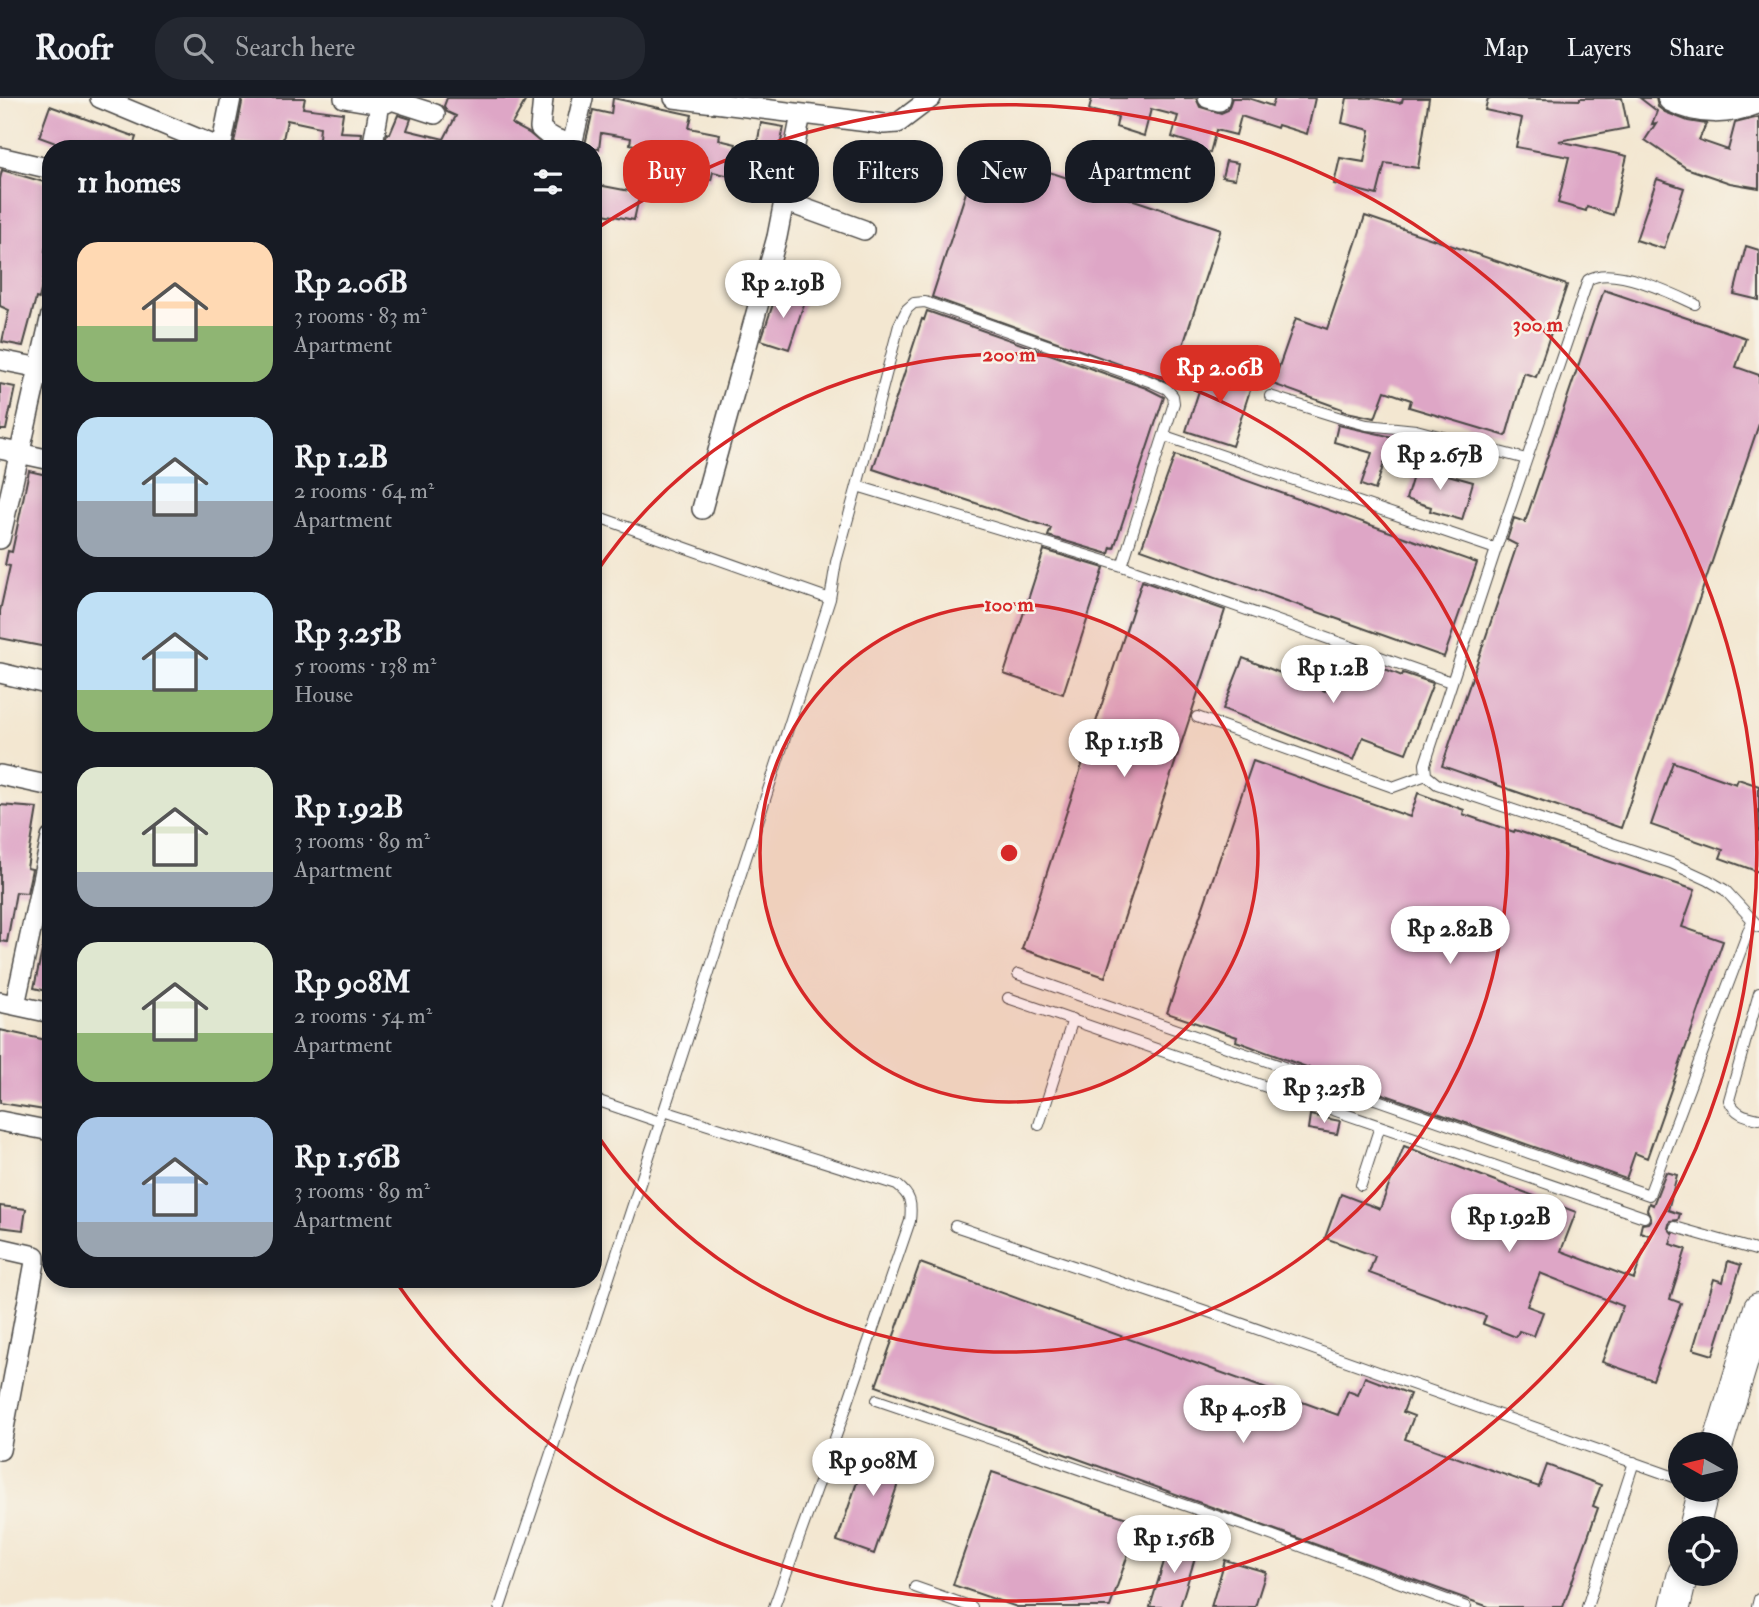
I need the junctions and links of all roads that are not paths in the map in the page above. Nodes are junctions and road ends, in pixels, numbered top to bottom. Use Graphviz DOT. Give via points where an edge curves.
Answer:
graph roads {
  1 [pos="100,98"];
  2 [pos="231,98"];
  3 [pos="344,98"];
  4 [pos="543,98"];
  5 [pos="583,98"];
  6 [pos="674,98"];
  7 [pos="931,98"];
  8 [pos="1208,98"];
  9 [pos="1220,98"];
  10 [pos="1671,98"];
  11 [pos="386,100"];
  12 [pos="1759,100"];
  13 [pos="747,102"];
  14 [pos="435,114"];
  15 [pos="801,114"];
  16 [pos="201,140"];
  17 [pos="223,140"];
  18 [pos="375,140"];
  19 [pos="557,140"];
  20 [pos="573,140"];
  21 [pos="796,140"];
  22 [pos="0,157"];
  23 [pos="42,167"];
  24 [pos="784,203"];
  25 [pos="790,203"];
  26 [pos="864,230"];
  27 [pos="1695,304"];
  28 [pos="0,360"];
  29 [pos="42,369"];
  30 [pos="42,374"];
  31 [pos="1270,396"];
  32 [pos="1165,436"];
  33 [pos="10,451"];
  34 [pos="42,458"];
  35 [pos="1526,459"];
  36 [pos="857,486"];
  37 [pos="702,509"];
  38 [pos="602,518"];
  39 [pos="0,539"];
  40 [pos="1496,549"];
  41 [pos="1122,566"];
  42 [pos="830,599"];
  43 [pos="0,673"];
  44 [pos="1451,682"];
  45 [pos="42,683"];
  46 [pos="1197,717"];
  47 [pos="0,775"];
  48 [pos="1426,775"];
  49 [pos="42,784"];
  50 [pos="42,873"];
  51 [pos="1756,924"];
  52 [pos="1018,974"];
  53 [pos="1759,993"];
  54 [pos="1008,998"];
  55 [pos="8,1004"];
  56 [pos="42,1011"];
  57 [pos="1073,1019"];
  58 [pos="602,1102"];
  59 [pos="664,1111"];
  60 [pos="1759,1119"];
  61 [pos="0,1121"];
  62 [pos="660,1122"];
  63 [pos="1039,1125"];
  64 [pos="1380,1126"];
  65 [pos="42,1129"];
  66 [pos="1361,1185"];
  67 [pos="1644,1217"];
  68 [pos="955,1226"];
  69 [pos="1675,1227"];
  70 [pos="0,1248"];
  71 [pos="1759,1251"];
  72 [pos="1759,1308"];
  73 [pos="877,1400"];
  74 [pos="1722,1432"];
  75 [pos="0,1450"];
  76 [pos="1634,1462"];
  77 [pos="1668,1475"];
  78 [pos="1680,1586"];
  79 [pos="915,1587"];
  80 [pos="1759,1599"];
  81 [pos="500,1607"];
  82 [pos="774,1607"];
  83 [pos="972,1607"];
  84 [pos="1466,1607"];
  85 [pos="1587,1607"];
  86 [pos="1675,1607"];
  87 [pos="1757,1607"];
  1 -- 16 [label="street"];
  2 -- 17 [label="street"];
  3 -- 11 [label="street"];
  4 -- 19 [label="street" via="540,128"];
  5 -- 20 [label="street"];
  6 -- 13 [label="street"];
  7 -- 15 [label="street" via="898,123"];
  8 -- 9 [label="street"];
  10 -- 12 [label="street" via="1710,110 1739,108"];
  11 -- 14 [label="street"];
  11 -- 18 [label="street"];
  13 -- 15 [label="street"];
  15 -- 21 [label="street"];
  22 -- 23 [label="street"];
  24 -- 37 [label="street"];
  25 -- 26 [label="street"];
  27 -- 35 [label="lane" via="1636,281 1603,275 1588,280"];
  28 -- 29 [label="street"];
  30 -- 33 [label="street"];
  31 -- 35 [label="lane" via="1367,425 1416,429"];
  32 -- 36 [label="lane" via="1174,403 1173,396 1158,384 925,302 915,303 907,309 894,341"];
  32 -- 40 [label="lane"];
  32 -- 41 [label="lane"];
  33 -- 34 [label="street"];
  33 -- 39 [label="street"];
  35 -- 40 [label="lane"];
  36 -- 41 [label="lane"];
  36 -- 42 [label="lane"];
  38 -- 42 [label="lane"];
  40 -- 44 [label="lane"];
  41 -- 44 [label="lane"];
  42 -- 59 [label="lane"];
  43 -- 45 [label="street"];
  44 -- 48 [label="lane" via="1425,764"];
  46 -- 48 [label="lane" via="1393,787"];
  47 -- 49 [label="street"];
  48 -- 51 [label="lane" via="1437,784 1671,863 1725,890"];
  50 -- 55 [label="street"];
  51 -- 52 [label="lane" via="1649,1195"];
  53 -- 60 [label="lane" via="1729,1100 1740,1114"];
  54 -- 57 [label="lane"];
  55 -- 56 [label="street"];
  57 -- 63 [label="lane"];
  57 -- 64 [label="lane"];
  58 -- 62 [label="lane"];
  59 -- 62 [label="lane"];
  59 -- 82 [label="lane" via="897,1185 912,1203 910,1221"];
  61 -- 65 [label="street"];
  62 -- 81 [label="lane"];
  64 -- 66 [label="lane"];
  64 -- 67 [label="lane"];
  68 -- 76 [label="lane"];
  69 -- 71 [label="lane"];
  70 -- 75 [label="street" via="34,1255 35,1262"];
  72 -- 74 [label="main road"];
  73 -- 84 [label="lane"];
  76 -- 77 [label="lane"];
  76 -- 85 [label="lane"];
  78 -- 86 [label="main road"];
  79 -- 83 [label="lane"];
  80 -- 87 [label="lane"];
}
